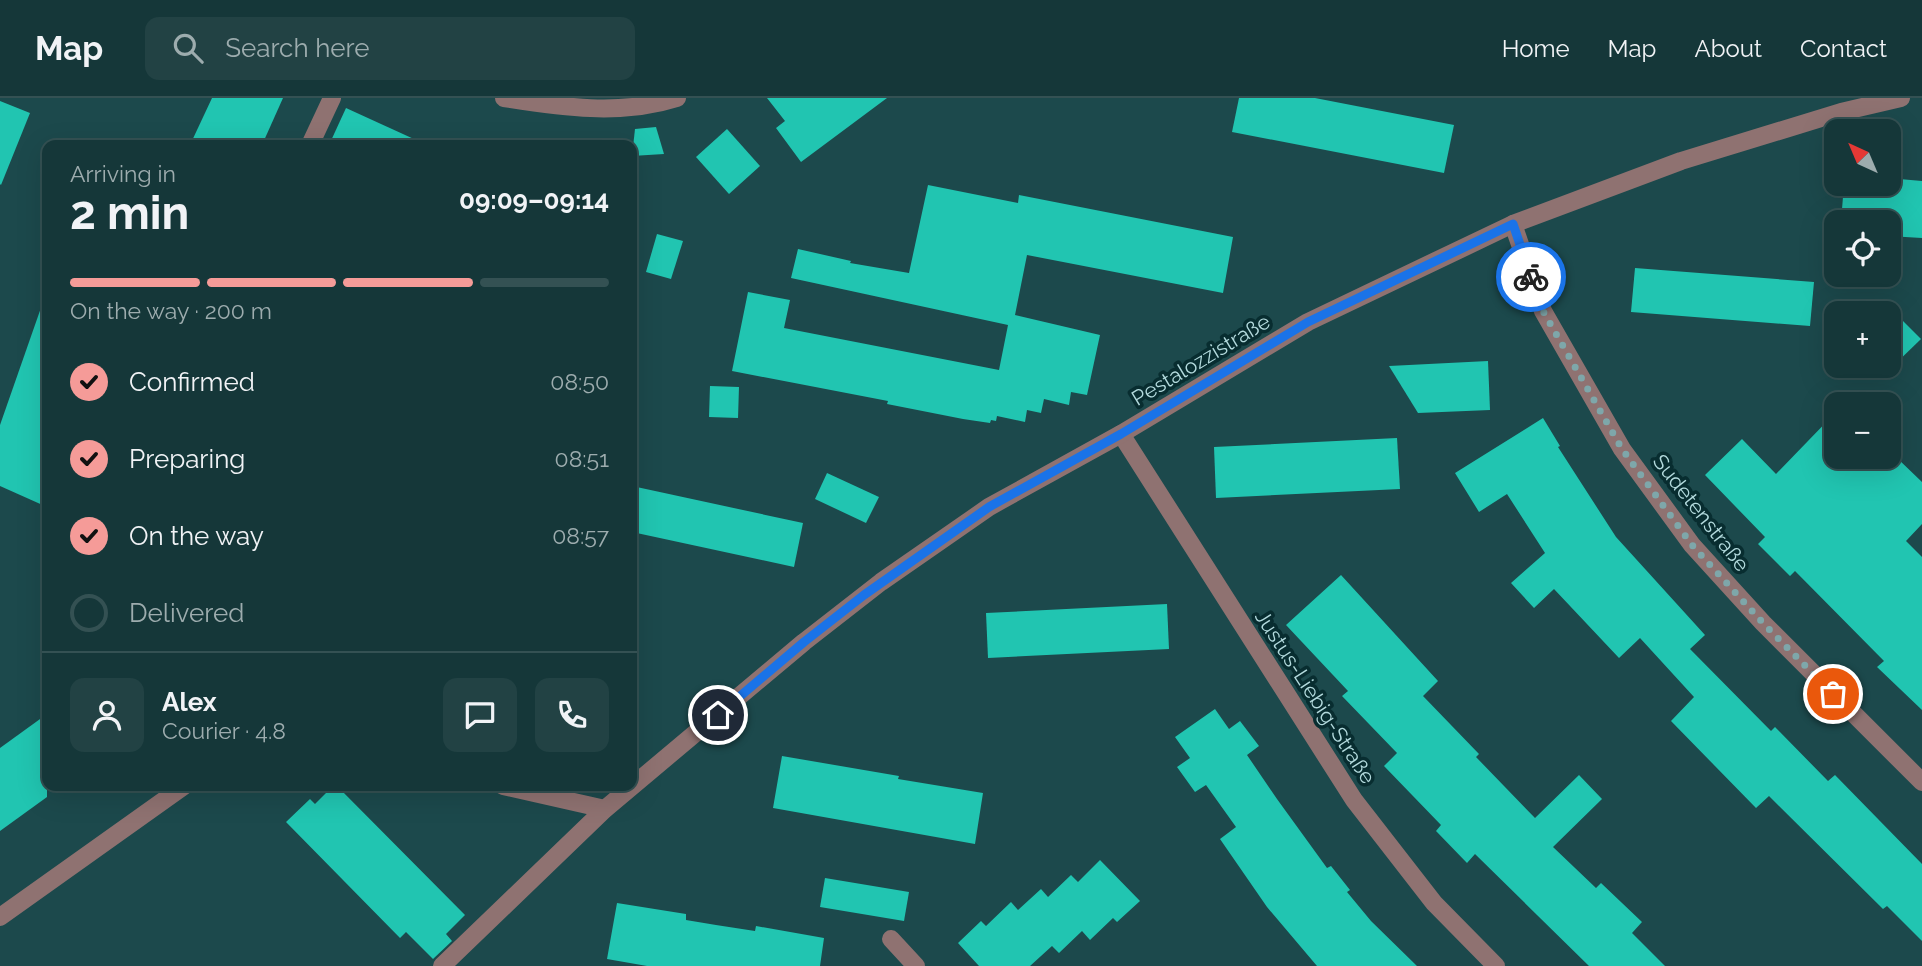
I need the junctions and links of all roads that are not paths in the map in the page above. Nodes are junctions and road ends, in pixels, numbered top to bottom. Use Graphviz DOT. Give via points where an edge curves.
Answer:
graph roads {
  1 [pos="332,98"];
  2 [pos="504,98"];
  3 [pos="677,98"];
  4 [pos="1901,98"];
  5 [pos="651,102"];
  6 [pos="312,140"];
  7 [pos="1513,224"];
  8 [pos="1121,434"];
  9 [pos="637,782"];
  10 [pos="1922,782"];
  11 [pos="177,791"];
  12 [pos="525,791"];
  13 [pos="626,791"];
  14 [pos="605,809"];
  15 [pos="0,917"];
  16 [pos="891,939"];
  17 [pos="442,966"];
  18 [pos="916,966"];
  19 [pos="1496,966"];
  1 -- 6 [label="street"];
  2 -- 5 [label="street" via="575,109"];
  3 -- 5 [label="street"];
  4 -- 7 [label="street, Pestalozzistraße" via="1681,161"];
  7 -- 8 [label="street, Pestalozzistraße" via="1308,322"];
  7 -- 10 [label="street, Sudetenstraße" via="1543,311 1622,449 1692,545"];
  8 -- 9 [label="street, Pestalozzistraße" via="989,507 881,582"];
  8 -- 19 [label="street, Justus-Liebig-Straße" via="1353,800 1434,903"];
  11 -- 15 [label="street"];
  12 -- 14 [label="street"];
  13 -- 14 [label="street, Pestalozzistraße"];
  14 -- 17 [label="street, Pestalozzistraße"];
  16 -- 18 [label="street"];
}
